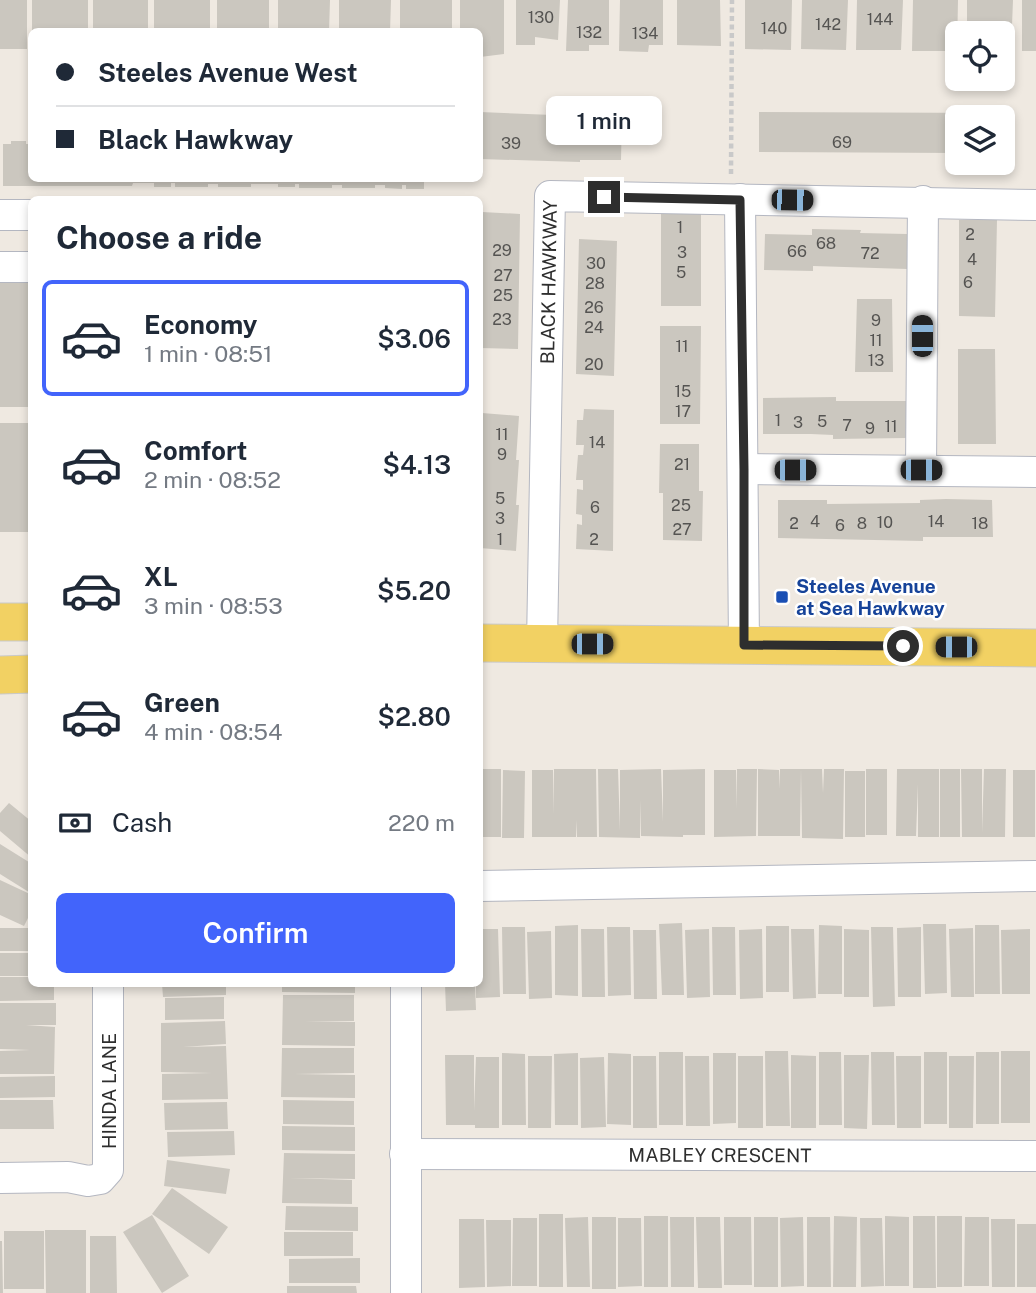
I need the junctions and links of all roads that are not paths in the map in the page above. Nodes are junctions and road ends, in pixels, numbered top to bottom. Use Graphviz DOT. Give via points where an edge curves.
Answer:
graph roads {
  1 [pos="740,200"];
  2 [pos="923,201"];
  3 [pos="1036,205"];
  4 [pos="0,215"];
  5 [pos="28,215"];
  6 [pos="0,267"];
  7 [pos="28,267"];
  8 [pos="744,469"];
  9 [pos="921,470"];
  10 [pos="1036,472"];
  11 [pos="0,622"];
  12 [pos="28,622"];
  13 [pos="483,643"];
  14 [pos="542,644"];
  15 [pos="744,645"];
  16 [pos="1036,648"];
  17 [pos="28,674"];
  18 [pos="0,675"];
  19 [pos="1036,876"];
  20 [pos="483,886"];
  21 [pos="108,987"];
  22 [pos="406,987"];
  23 [pos="405,1154"];
  24 [pos="1036,1156"];
  25 [pos="0,1178"];
  26 [pos="406,1293"];
  1 -- 2 [label="street, BLACK HAWKWAY"];
  1 -- 8 [label="street"];
  1 -- 14 [label="street, BLACK HAWKWAY" via="550,196"];
  2 -- 3 [label="street, BLACK HAWKWAY"];
  2 -- 9 [label="street"];
  4 -- 5 [label="street"];
  6 -- 7 [label="street"];
  8 -- 9 [label="street"];
  8 -- 15 [label="street"];
  9 -- 10 [label="street"];
  11 -- 12 [label="main road"];
  13 -- 14 [label="main road"];
  14 -- 15 [label="main road"];
  15 -- 16 [label="main road"];
  17 -- 18 [label="main road"];
  19 -- 20 [label="street"];
  21 -- 25 [label="street, HINDA LANE" via="108,1170 100,1179 88,1181"];
  22 -- 23 [label="street"];
  23 -- 24 [label="street, MABLEY CRESCENT"];
  23 -- 26 [label="street"];
}
